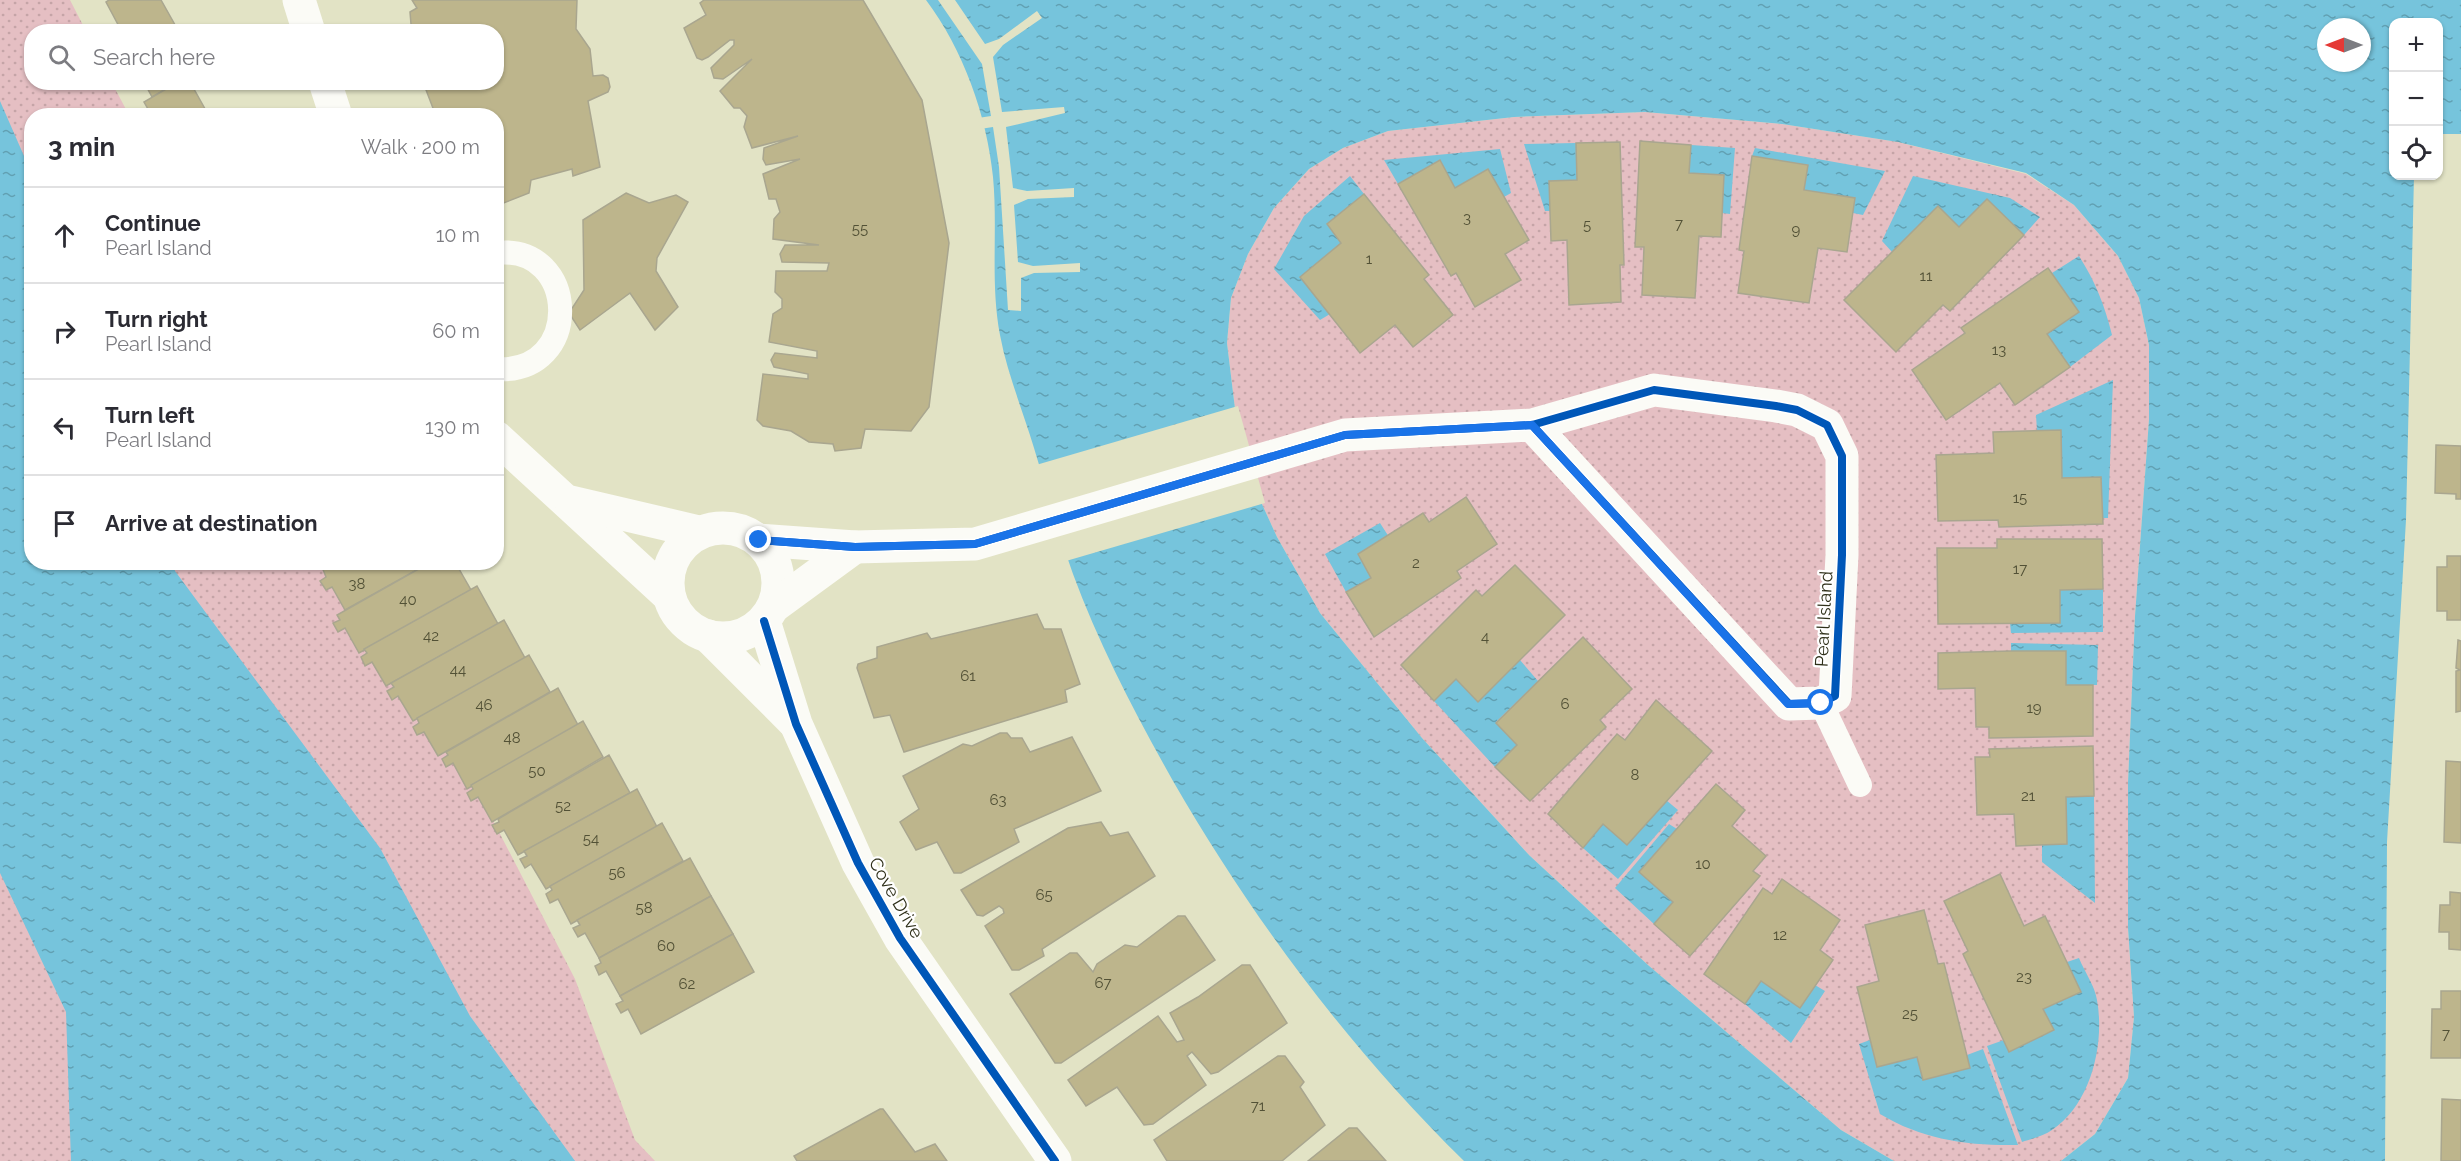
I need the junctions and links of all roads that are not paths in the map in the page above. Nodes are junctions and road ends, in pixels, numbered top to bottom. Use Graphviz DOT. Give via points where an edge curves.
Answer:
graph roads {
  1 [pos="299,0"];
  2 [pos="306,24"];
  3 [pos="328,90"];
  4 [pos="333,108"];
  5 [pos="504,254"];
  6 [pos="504,370"];
  7 [pos="1532,425"];
  8 [pos="504,444"];
  9 [pos="569,502"];
  10 [pos="699,532"];
  11 [pos="759,540"];
  12 [pos="855,547"];
  13 [pos="669,596"];
  14 [pos="768,614"];
  15 [pos="708,636"];
  16 [pos="1821,703"];
  17 [pos="796,724"];
  18 [pos="1860,785"];
  19 [pos="1055,1161"];
  1 -- 2 [label="street"];
  3 -- 4 [label="street"];
  5 -- 6 [label="lane" via="536,262 556,285 561,305 555,338 546,351 529,364"];
  7 -- 12 [label="street, Pearl Island" via="1345,435 975,544"];
  7 -- 16 [label="street" via="1788,704"];
  7 -- 16 [label="street, Pearl Island" via="1654,390 1797,410 1827,425 1842,456 1842,555 1835,696"];
  8 -- 9 [label="street"];
  9 -- 10 [label="street"];
  9 -- 13 [label="street"];
  10 -- 11 [label="street" via="720,526 740,529"];
  10 -- 13 [label="street" via="683,543 672,559"];
  11 -- 12 [label="street, Pearl Island"];
  11 -- 14 [label="street" via="771,554 777,571 778,590"];
  12 -- 14 [label="street"];
  13 -- 15 [label="street" via="677,614 690,628"];
  14 -- 15 [label="street" via="748,633 728,639"];
  14 -- 17 [label="street, Cove Drive"];
  15 -- 17 [label="street, Cove Drive"];
  16 -- 18 [label="lane"];
  17 -- 19 [label="street, Cove Drive" via="858,863 900,938"];
}
